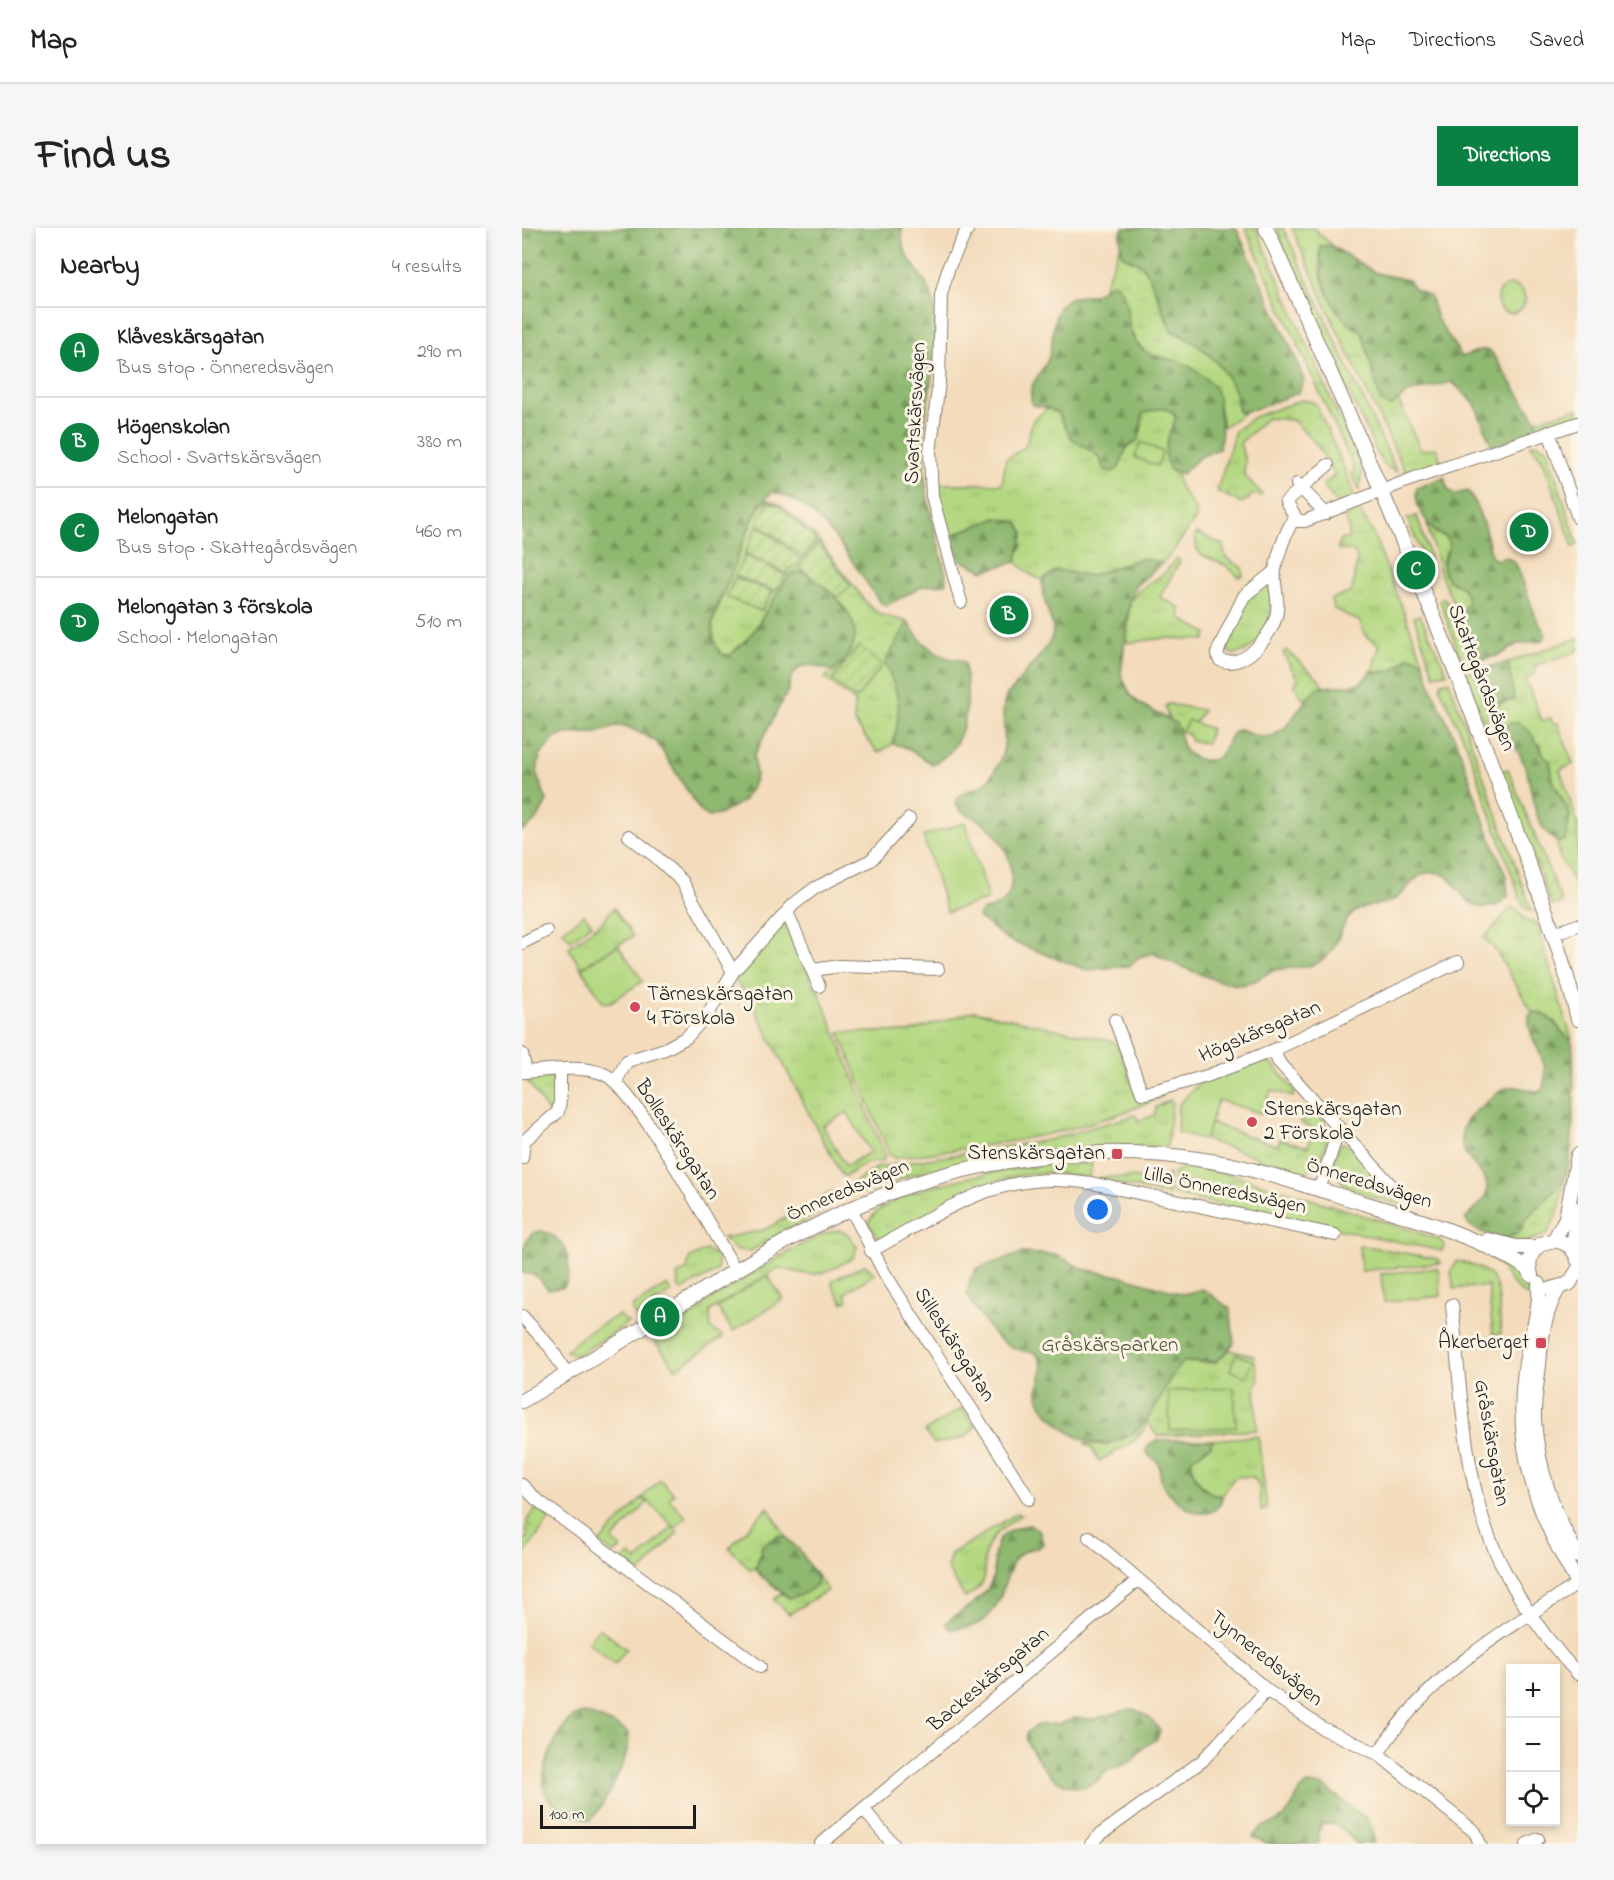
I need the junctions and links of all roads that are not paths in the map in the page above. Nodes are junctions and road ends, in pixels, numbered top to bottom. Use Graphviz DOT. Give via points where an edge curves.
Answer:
graph roads {
  1 [pos="968,228"];
  2 [pos="1266,228"];
  3 [pos="1578,423"];
  4 [pos="1549,432"];
  5 [pos="1328,465"];
  6 [pos="1299,486"];
  7 [pos="1383,491"];
  8 [pos="1326,514"];
  9 [pos="1578,518"];
  10 [pos="1297,520"];
  11 [pos="1275,571"];
  12 [pos="961,602"];
  13 [pos="909,819"];
  14 [pos="629,836"];
  15 [pos="788,912"];
  16 [pos="1578,925"];
  17 [pos="546,931"];
  18 [pos="1552,934"];
  19 [pos="522,943"];
  20 [pos="1458,962"];
  21 [pos="938,969"];
  22 [pos="813,970"];
  23 [pos="733,972"];
  24 [pos="819,986"];
  25 [pos="1578,1019"];
  26 [pos="1116,1020"];
  27 [pos="1274,1050"];
  28 [pos="522,1054"];
  29 [pos="560,1070"];
  30 [pos="524,1072"];
  31 [pos="616,1081"];
  32 [pos="1339,1129"];
  33 [pos="523,1141"];
  34 [pos="1578,1155"];
  35 [pos="522,1158"];
  36 [pos="1390,1184"];
  37 [pos="1319,1190"];
  38 [pos="851,1209"];
  39 [pos="1578,1209"];
  40 [pos="1439,1228"];
  41 [pos="1335,1235"];
  42 [pos="1554,1240"];
  43 [pos="1537,1246"];
  44 [pos="871,1251"];
  45 [pos="1575,1254"];
  46 [pos="1529,1269"];
  47 [pos="1578,1270"];
  48 [pos="736,1271"];
  49 [pos="1539,1284"];
  50 [pos="1558,1289"];
  51 [pos="1452,1305"];
  52 [pos="522,1316"];
  53 [pos="567,1374"];
  54 [pos="522,1401"];
  55 [pos="522,1485"];
  56 [pos="1029,1499"];
  57 [pos="1089,1537"];
  58 [pos="1578,1556"];
  59 [pos="1137,1580"];
  60 [pos="1578,1584"];
  61 [pos="1531,1614"];
  62 [pos="760,1667"];
  63 [pos="1578,1674"];
  64 [pos="1267,1690"];
  65 [pos="1378,1754"];
  66 [pos="864,1810"];
  67 [pos="821,1844"];
  68 [pos="892,1844"];
  69 [pos="1091,1844"];
  70 [pos="1480,1844"];
  1 -- 12 [label="street, Svartskärsvägen" via="949,266 941,295 939,381 930,452 932,496"];
  2 -- 7 [label="street, Skattegårdsvägen"];
  3 -- 4 [label="street"];
  4 -- 7 [label="street"];
  4 -- 9 [label="street"];
  5 -- 6 [label="street"];
  6 -- 8 [label="street"];
  6 -- 10 [label="street" via="1286,502"];
  7 -- 8 [label="street"];
  7 -- 18 [label="street, Skattegårdsvägen" via="1452,660"];
  8 -- 10 [label="street"];
  10 -- 11 [label="street" via="1290,523"];
  11 -- 11 [label="street" via="1244,596 1220,645 1220,660 1240,660 1273,626 1278,602"];
  13 -- 15 [label="street" via="871,860 815,888"];
  14 -- 23 [label="street" via="682,881"];
  15 -- 22 [label="street"];
  15 -- 23 [label="street"];
  16 -- 18 [label="street"];
  17 -- 19 [label="street"];
  18 -- 25 [label="street, Skattegårdsvägen"];
  20 -- 27 [label="street, Högskärsgatan"];
  21 -- 22 [label="street" via="840,966"];
  22 -- 24 [label="street"];
  23 -- 31 [label="street" via="692,1033 665,1048 627,1061"];
  26 -- 27 [label="street, Högskärsgatan" via="1142,1093 1182,1084"];
  27 -- 32 [label="street" via="1278,1060"];
  28 -- 30 [label="street"];
  29 -- 30 [label="street, Bolleskärsgatan"];
  29 -- 31 [label="street, Bolleskärsgatan" via="589,1070"];
  29 -- 33 [label="street" via="558,1112"];
  31 -- 48 [label="street, Bolleskärsgatan" via="641,1113"];
  32 -- 36 [label="street"];
  32 -- 37 [label="street"];
  33 -- 35 [label="street"];
  34 -- 42 [label="street" via="1566,1218"];
  37 -- 38 [label="street, Önneredsvägen" via="1202,1159 1155,1154 1079,1155 1014,1162 944,1176"];
  37 -- 40 [label="street, Önneredsvägen"];
  38 -- 44 [label="street, Silleskärsgatan"];
  38 -- 48 [label="street, Önneredsvägen"];
  39 -- 45 [label="street"];
  40 -- 43 [label="street, Önneredsvägen" via="1516,1247"];
  40 -- 46 [label="street, Önneredsvägen" via="1500,1252"];
  41 -- 44 [label="street, Lilla Önneredsvägen" via="1091,1183 1038,1178 981,1192"];
  42 -- 43 [label="street"];
  42 -- 45 [label="street" via="1563,1242"];
  43 -- 46 [label="street" via="1530,1256"];
  44 -- 56 [label="street, Silleskärsgatan"];
  46 -- 49 [label="street"];
  47 -- 50 [label="street" via="1569,1284"];
  48 -- 53 [label="street, Önneredsvägen"];
  49 -- 50 [label="street"];
  49 -- 60 [label="street" via="1520,1411 1529,1467 1546,1526"];
  50 -- 58 [label="street" via="1542,1333 1534,1418 1548,1489"];
  51 -- 61 [label="street, Gråskärsgatan" via="1462,1409 1480,1508 1499,1557"];
  52 -- 53 [label="street" via="550,1347"];
  53 -- 54 [label="street, Önneredsvägen"];
  55 -- 62 [label="street"];
  57 -- 59 [label="street, Tynneredsvägen"];
  59 -- 64 [label="street, Tynneredsvägen"];
  59 -- 66 [label="street, Backeskärsgatan"];
  60 -- 61 [label="street"];
  61 -- 63 [label="street, Gråskärsgatan"];
  61 -- 65 [label="street" via="1462,1661 1426,1692 1395,1727"];
  64 -- 65 [label="street, Tynneredsvägen" via="1322,1728"];
  64 -- 69 [label="street" via="1202,1761"];
  65 -- 70 [label="street, Tynneredsvägen" via="1475,1832"];
  66 -- 67 [label="street, Backeskärsgatan"];
  66 -- 68 [label="street"];
}
